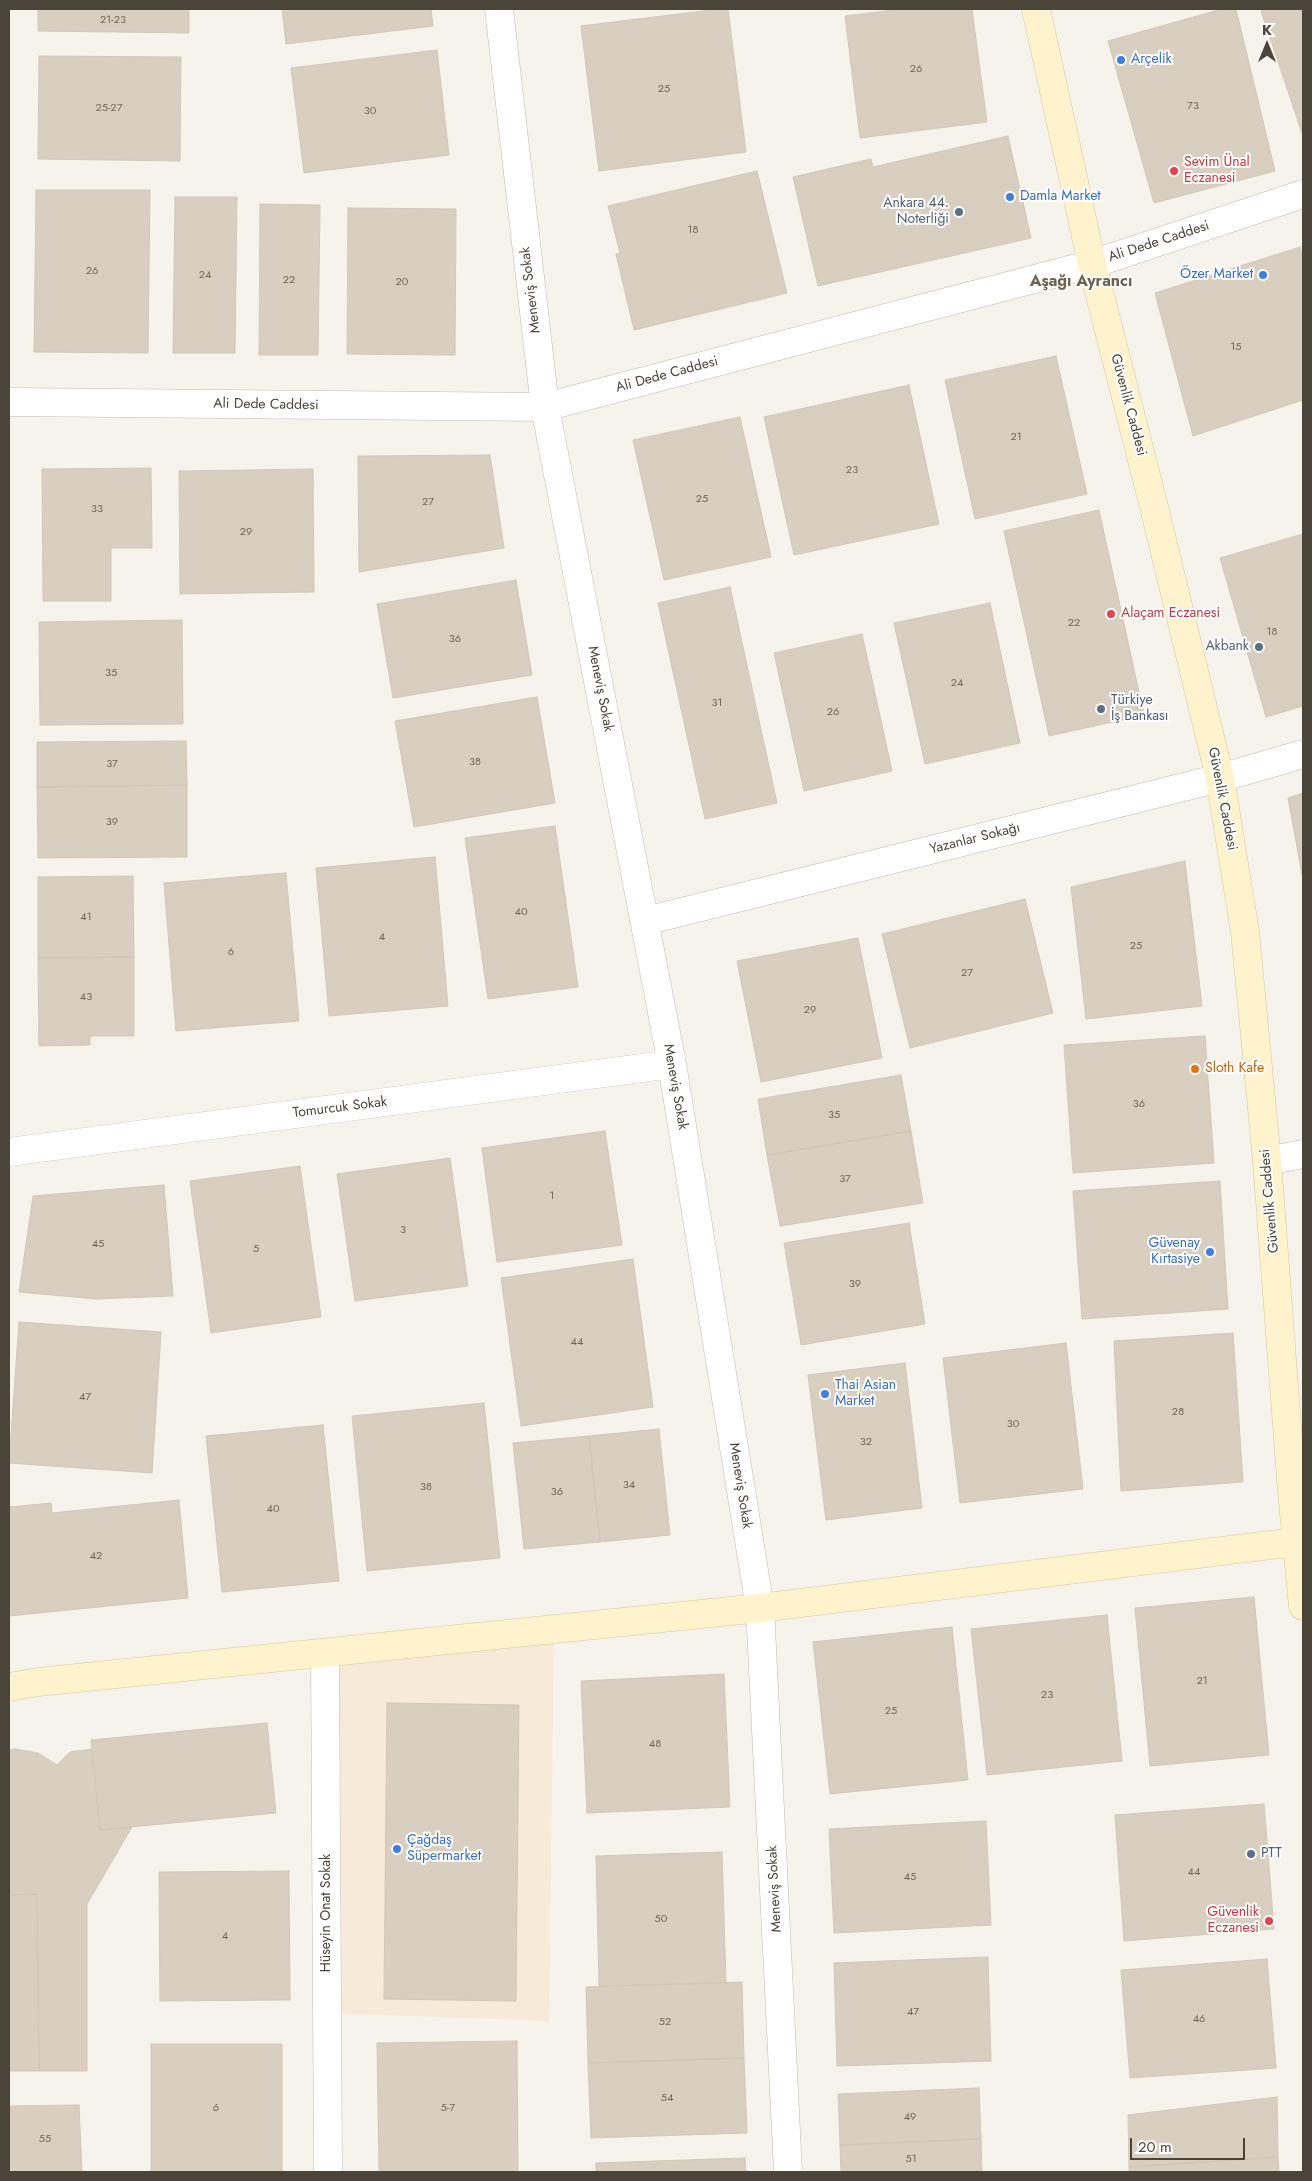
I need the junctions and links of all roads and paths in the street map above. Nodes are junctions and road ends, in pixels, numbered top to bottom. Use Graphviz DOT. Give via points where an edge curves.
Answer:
graph roads {
  1 [pos="499,9"];
  2 [pos="1036,9"];
  3 [pos="1303,194"];
  4 [pos="1092,264"];
  5 [pos="9,402"];
  6 [pos="544,407"];
  7 [pos="1303,754"];
  8 [pos="1220,778"];
  9 [pos="645,921"];
  10 [pos="672,1064"];
  11 [pos="9,1152"];
  12 [pos="1303,1154"];
  13 [pos="1267,1161"];
  14 [pos="1300,1542"];
  15 [pos="1303,1606"];
  16 [pos="760,1608"];
  17 [pos="325,1654"];
  18 [pos="9,1687"];
  19 [pos="328,2172"];
  20 [pos="788,2172"];
  1 -- 6 [label="street, Meneviş Sokak"];
  2 -- 4 [label="main road, Güvenlik Caddesi"];
  3 -- 4 [label="street, Ali Dede Caddesi"];
  4 -- 6 [label="street, Ali Dede Caddesi"];
  4 -- 8 [label="main road, Güvenlik Caddesi"];
  5 -- 6 [label="street, Ali Dede Caddesi"];
  6 -- 9 [label="street, Meneviş Sokak"];
  7 -- 8 [label="street, Yazanlar Sokağı"];
  8 -- 9 [label="street, Yazanlar Sokağı"];
  8 -- 13 [label="main road, Güvenlik Caddesi" via="1245,932"];
  9 -- 10 [label="street, Meneviş Sokak"];
  10 -- 11 [label="street, Tomurcuk Sokak"];
  10 -- 16 [label="street, Meneviş Sokak"];
  12 -- 13 [label="street"];
  13 -- 14 [label="main road, Güvenlik Caddesi"];
  14 -- 15 [label="main road, Güvenlik Caddesi"];
  14 -- 16 [label="main road"];
  16 -- 17 [label="main road"];
  16 -- 20 [label="street, Meneviş Sokak"];
  17 -- 18 [label="main road"];
  17 -- 19 [label="street, Hüseyin Onat Sokak"];
}
